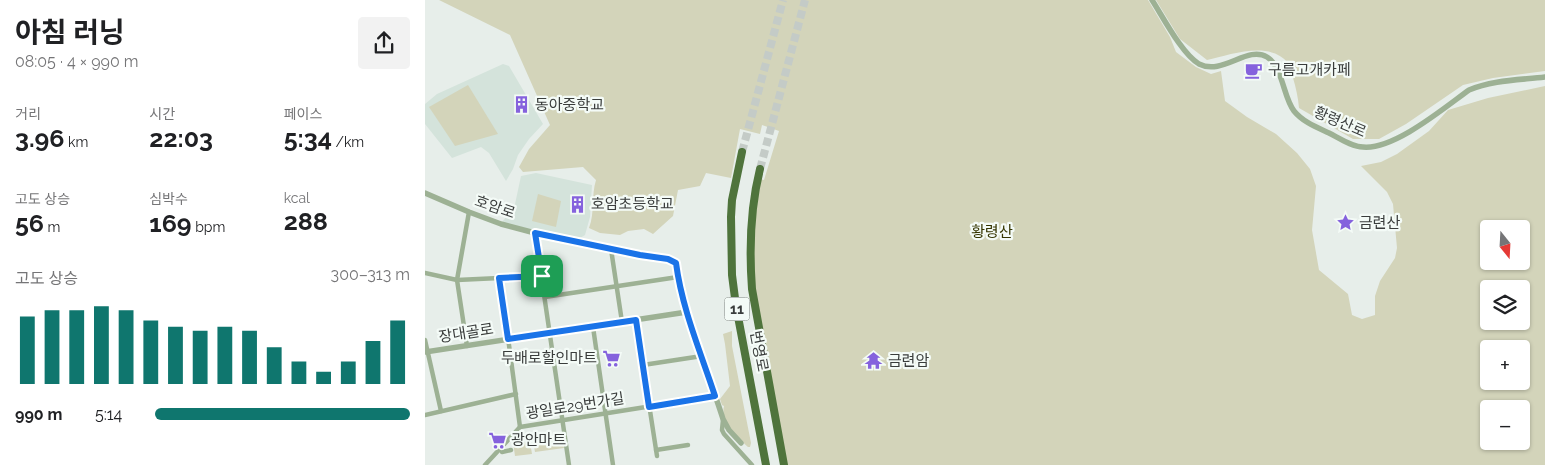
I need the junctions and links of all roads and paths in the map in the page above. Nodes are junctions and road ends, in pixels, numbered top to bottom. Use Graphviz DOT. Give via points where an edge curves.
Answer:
graph roads {
  1 [pos="1152,0"];
  2 [pos="1545,77"];
  3 [pos="741,152"];
  4 [pos="760,169"];
  5 [pos="425,193"];
  6 [pos="425,197"];
  7 [pos="469,212"];
  8 [pos="535,233"];
  9 [pos="611,249"];
  10 [pos="425,273"];
  11 [pos="542,276"];
  12 [pos="678,276"];
  13 [pos="499,278"];
  14 [pos="457,280"];
  15 [pos="616,286"];
  16 [pos="545,297"];
  17 [pos="687,312"];
  18 [pos="636,320"];
  19 [pos="622,322"];
  20 [pos="593,326"];
  21 [pos="551,333"];
  22 [pos="508,339"];
  23 [pos="425,340"];
  24 [pos="467,346"];
  25 [pos="426,352"];
  26 [pos="702,356"];
  27 [pos="643,364"];
  28 [pos="516,394"];
  29 [pos="715,396"];
  30 [pos="649,407"];
  31 [pos="441,411"];
  32 [pos="606,414"];
  33 [pos="425,415"];
  34 [pos="563,420"];
  35 [pos="723,420"];
  36 [pos="520,427"];
  37 [pos="741,443"];
  38 [pos="687,446"];
  39 [pos="511,450"];
  40 [pos="502,452"];
  41 [pos="485,465"];
  42 [pos="569,465"];
  43 [pos="613,465"];
  44 [pos="752,465"];
  45 [pos="766,465"];
  46 [pos="784,465"];
  1 -- 2 [label="street, 황령산로" via="1183,49 1197,63 1207,67 1219,66 1261,54 1276,68 1292,109 1301,119 1363,148 1391,141 1475,87"];
  3 -- 45 [label="highway, 번영로 / 11" via="732,200 731,267"];
  4 -- 46 [label="highway, 번영로 / 11" via="750,228 752,290"];
  5 -- 6 [label="street"];
  5 -- 7 [label="street, 호암로"];
  7 -- 8 [label="street, 호암로"];
  7 -- 14 [label="street"];
  8 -- 9 [label="street, 호암로"];
  8 -- 11 [label="street"];
  9 -- 12 [label="street, 호암로" via="668,259 676,263"];
  9 -- 15 [label="street"];
  10 -- 14 [label="street"];
  11 -- 13 [label="street"];
  11 -- 16 [label="street"];
  12 -- 15 [label="street"];
  12 -- 17 [label="street"];
  13 -- 14 [label="street"];
  13 -- 22 [label="street, 장대골로"];
  14 -- 24 [label="street"];
  15 -- 16 [label="street"];
  15 -- 19 [label="street"];
  16 -- 21 [label="street"];
  17 -- 18 [label="street, 장대골로"];
  17 -- 26 [label="street"];
  18 -- 19 [label="street, 장대골로"];
  18 -- 27 [label="street"];
  19 -- 20 [label="street, 장대골로"];
  20 -- 21 [label="street, 장대골로"];
  20 -- 32 [label="street"];
  21 -- 22 [label="street, 장대골로"];
  21 -- 34 [label="street"];
  22 -- 24 [label="street, 장대골로"];
  22 -- 28 [label="street"];
  23 -- 25 [label="street"];
  24 -- 25 [label="street, 장대골로"];
  25 -- 31 [label="street, 장대골로"];
  26 -- 27 [label="street"];
  26 -- 29 [label="street"];
  27 -- 30 [label="street"];
  28 -- 31 [label="street"];
  28 -- 36 [label="street"];
  29 -- 30 [label="street, 광일로29번가길"];
  29 -- 35 [label="street"];
  30 -- 32 [label="street, 광일로29번가길"];
  30 -- 38 [label="street" via="656,453"];
  31 -- 33 [label="street"];
  32 -- 34 [label="street, 광일로29번가길"];
  32 -- 43 [label="street"];
  34 -- 36 [label="street, 광일로29번가길"];
  34 -- 42 [label="street"];
  35 -- 37 [label="street"];
  35 -- 44 [label="street" via="724,434"];
  36 -- 41 [label="street, 광일로29번가길"];
  39 -- 40 [label="street"];
}
